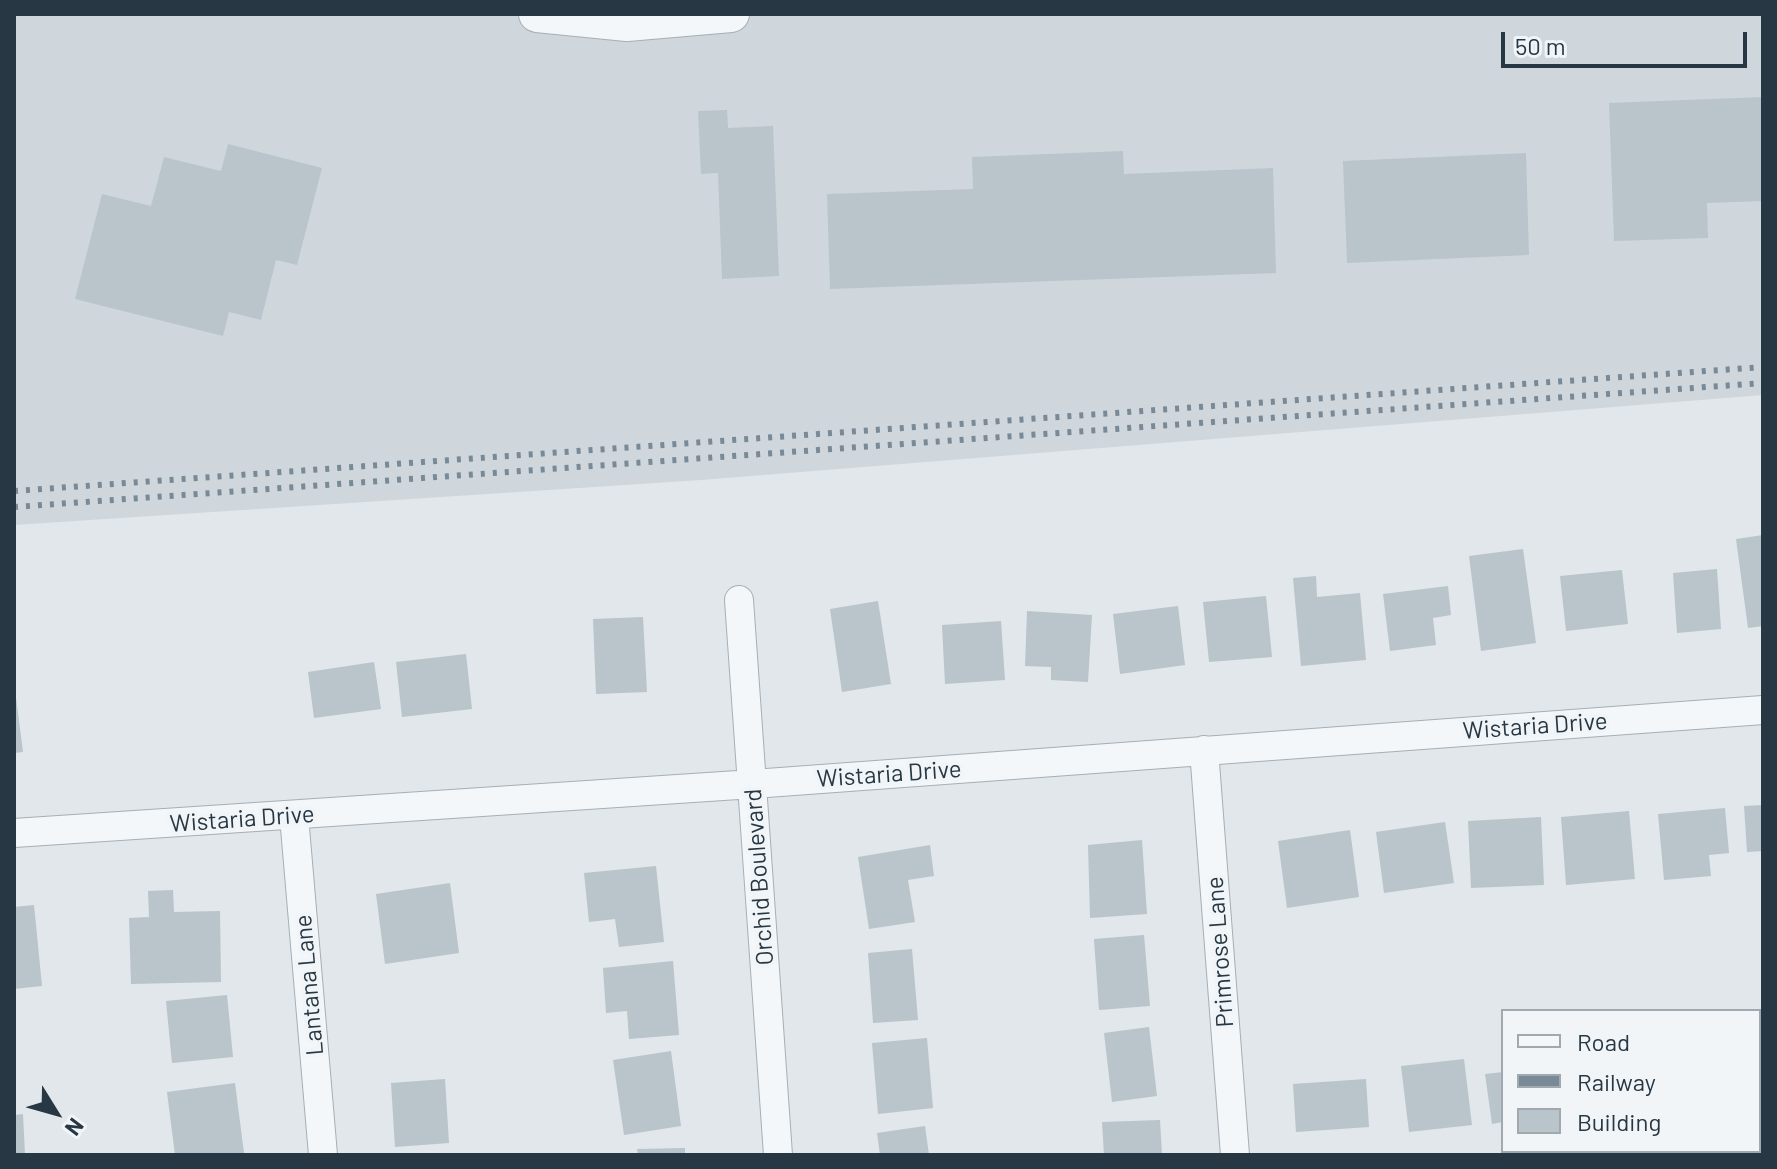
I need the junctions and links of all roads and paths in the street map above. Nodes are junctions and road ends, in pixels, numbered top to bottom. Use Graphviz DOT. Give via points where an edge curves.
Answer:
graph roads {
  1 [pos="537,14"];
  2 [pos="731,14"];
  3 [pos="739,600"];
  4 [pos="1763,710"];
  5 [pos="1204,750"];
  6 [pos="753,784"];
  7 [pos="294,816"];
  8 [pos="14,833"];
  9 [pos="323,1155"];
  10 [pos="778,1155"];
  11 [pos="1235,1155"];
  1 -- 2 [label="street" via="627,23"];
  3 -- 6 [label="street, Orchid Boulevard"];
  4 -- 5 [label="street, Wistaria Drive"];
  5 -- 6 [label="street, Wistaria Drive"];
  5 -- 11 [label="street, Primrose Lane"];
  6 -- 7 [label="street, Wistaria Drive"];
  6 -- 10 [label="street, Orchid Boulevard"];
  7 -- 8 [label="street, Wistaria Drive"];
  7 -- 9 [label="street, Lantana Lane"];
}
